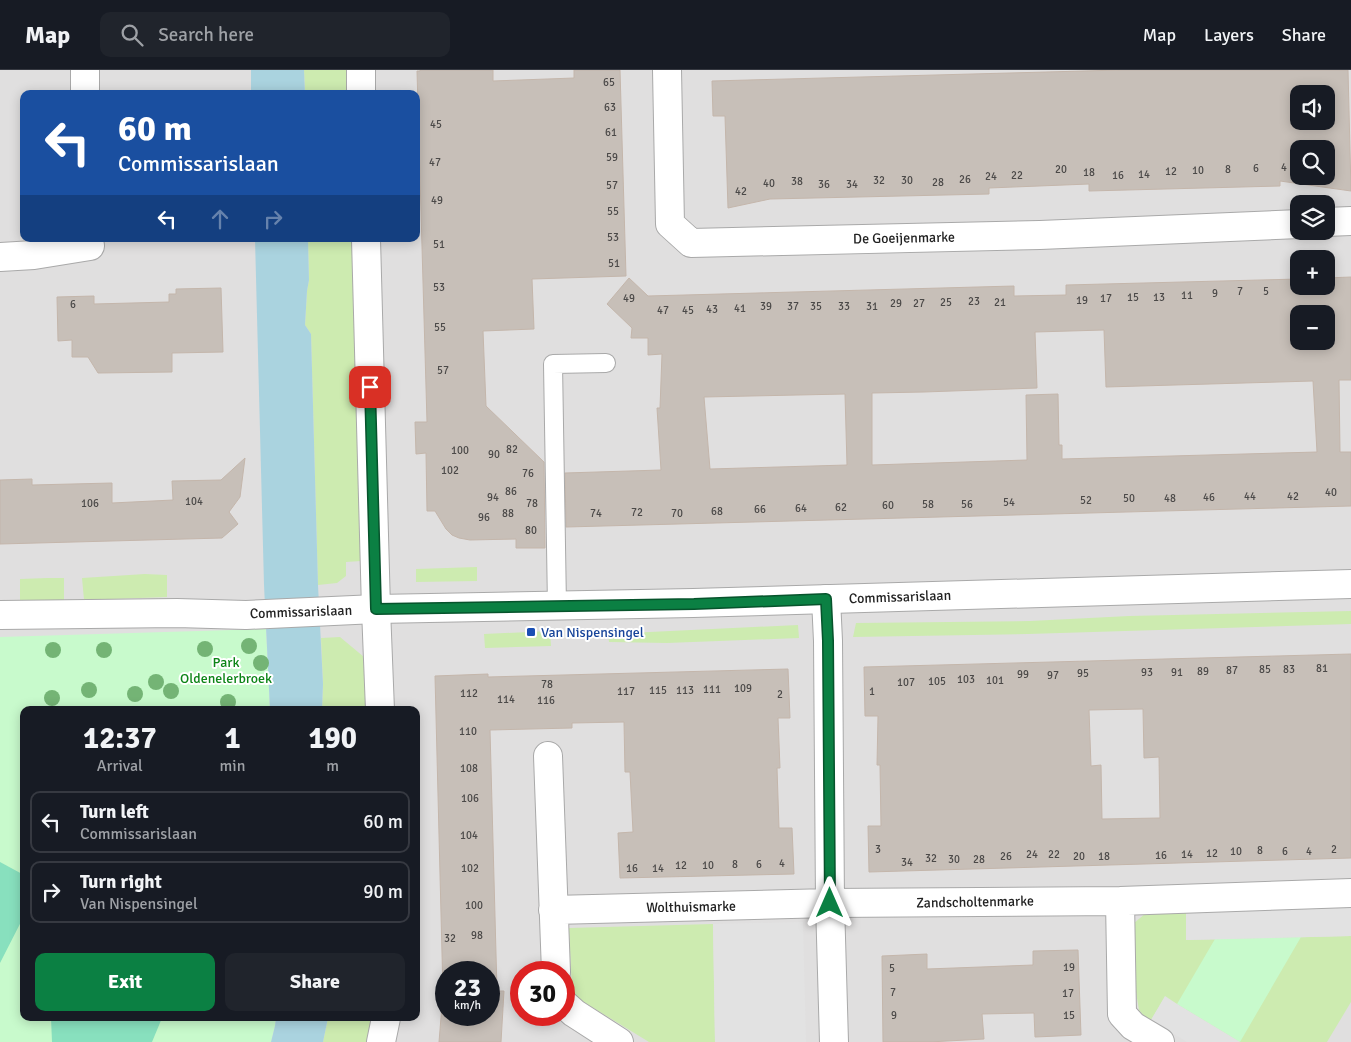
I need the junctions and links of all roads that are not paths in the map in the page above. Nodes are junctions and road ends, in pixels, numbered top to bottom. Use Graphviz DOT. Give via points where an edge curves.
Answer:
graph roads {
  1 [pos="85,70"];
  2 [pos="361,70"];
  3 [pos="667,70"];
  4 [pos="85,90"];
  5 [pos="362,90"];
  6 [pos="1351,221"];
  7 [pos="1335,222"];
  8 [pos="1290,224"];
  9 [pos="90,242"];
  10 [pos="366,242"];
  11 [pos="0,256"];
  12 [pos="606,363"];
  13 [pos="1351,584"];
  14 [pos="826,599"];
  15 [pos="557,606"];
  16 [pos="376,609"];
  17 [pos="0,615"];
  18 [pos="380,706"];
  19 [pos="548,756"];
  20 [pos="1351,893"];
  21 [pos="1120,900"];
  22 [pos="830,903"];
  23 [pos="553,910"];
  24 [pos="555,961"];
  25 [pos="575,1015"];
  26 [pos="385,1021"];
  27 [pos="381,1042"];
  28 [pos="619,1042"];
  29 [pos="834,1042"];
  30 [pos="1160,1042"];
  1 -- 4 [label="street"];
  2 -- 5 [label="street"];
  3 -- 8 [label="street, De Goeijenmarke" via="670,224 691,244"];
  6 -- 7 [label="street"];
  9 -- 11 [label="street" via="90,246 34,255"];
  10 -- 16 [label="street"];
  12 -- 15 [label="lane" via="553,364"];
  13 -- 14 [label="street, Commissarislaan"];
  14 -- 15 [label="street, Commissarislaan"];
  14 -- 22 [label="street"];
  15 -- 16 [label="street, Commissarislaan"];
  16 -- 17 [label="street, Commissarislaan" via="246,615"];
  16 -- 18 [label="street"];
  19 -- 23 [label="street"];
  20 -- 21 [label="street, Zandscholtenmarke"];
  21 -- 22 [label="street, Zandscholtenmarke"];
  21 -- 30 [label="street" via="1122,1014 1133,1026"];
  22 -- 23 [label="street, Wolthuismarke"];
  22 -- 29 [label="street"];
  23 -- 24 [label="street"];
  25 -- 28 [label="street"];
  26 -- 27 [label="street"];
}
